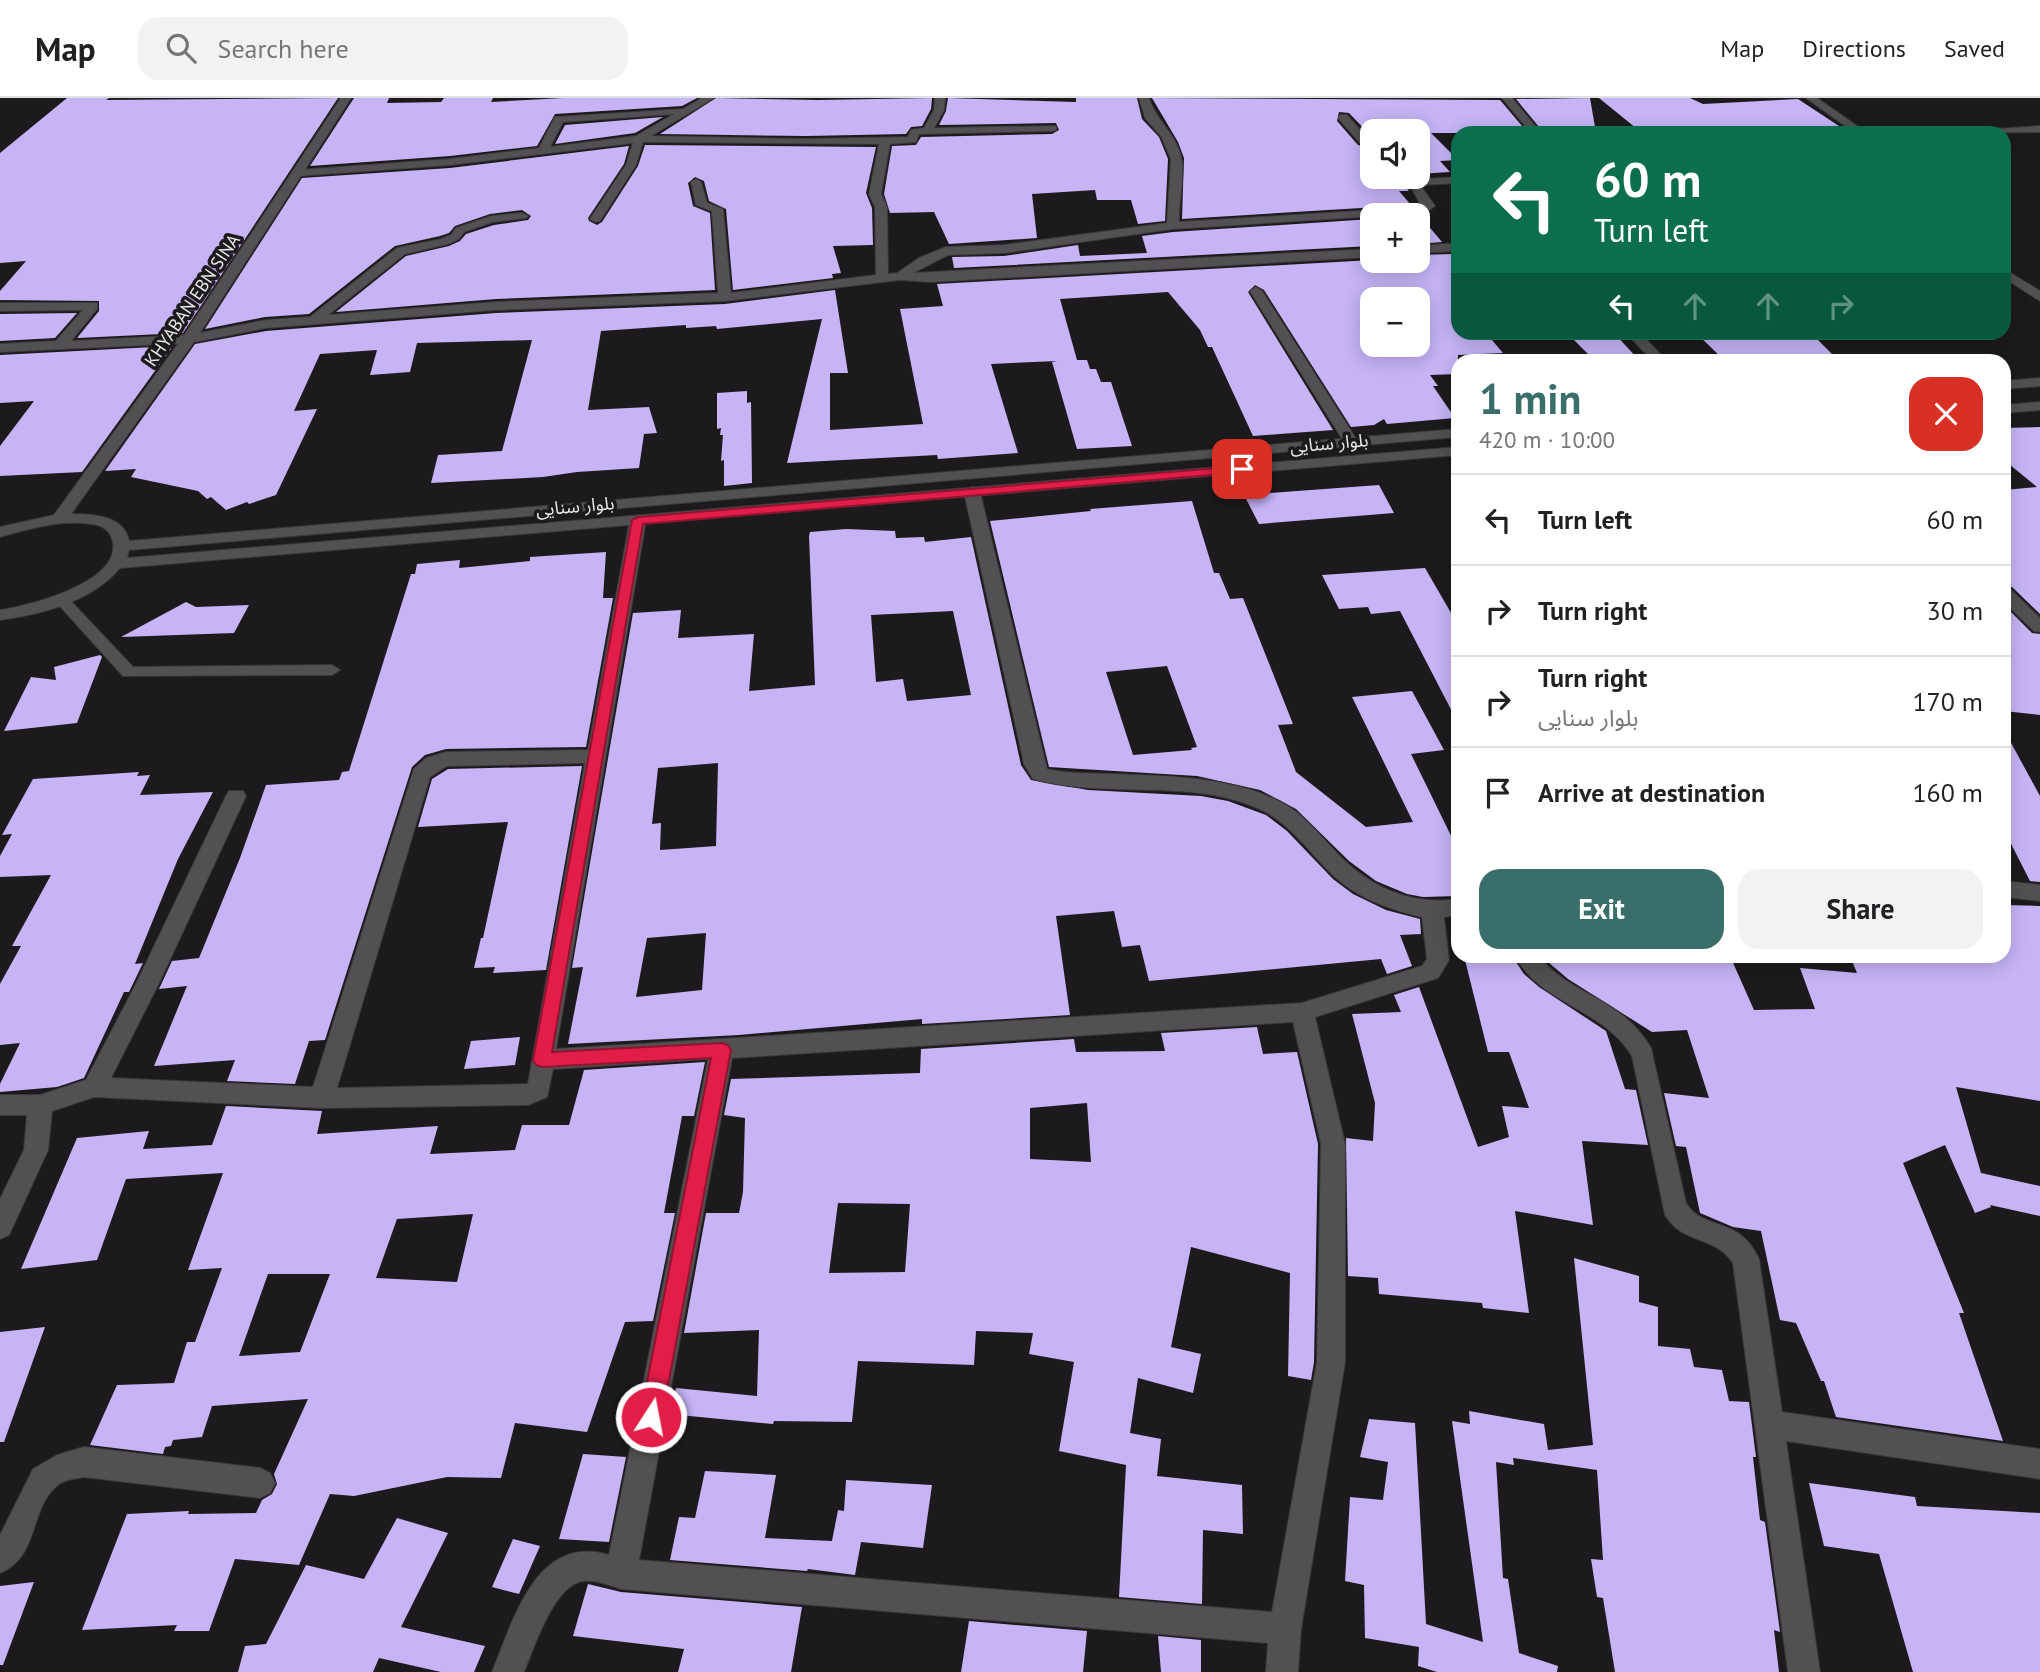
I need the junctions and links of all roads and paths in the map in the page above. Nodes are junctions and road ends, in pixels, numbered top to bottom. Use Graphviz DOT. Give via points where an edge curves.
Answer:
graph roads {
  1 [pos="346,98"];
  2 [pos="709,98"];
  3 [pos="940,98"];
  4 [pos="1144,98"];
  5 [pos="1507,98"];
  6 [pos="1811,98"];
  7 [pos="682,111"];
  8 [pos="1343,117"];
  9 [pos="1530,126"];
  10 [pos="1852,126"];
  11 [pos="1052,128"];
  12 [pos="2040,129"];
  13 [pos="927,131"];
  14 [pos="2011,131"];
  15 [pos="1360,136"];
  16 [pos="639,139"];
  17 [pos="885,141"];
  18 [pos="543,150"];
  19 [pos="298,173"];
  20 [pos="1430,180"];
  21 [pos="1451,180"];
  22 [pos="696,182"];
  23 [pos="1417,189"];
  24 [pos="522,216"];
  25 [pos="596,219"];
  26 [pos="1173,226"];
  27 [pos="1451,248"];
  28 [pos="1430,249"];
  29 [pos="1360,254"];
  30 [pos="882,276"];
  31 [pos="900,276"];
  32 [pos="2011,278"];
  33 [pos="1256,291"];
  34 [pos="725,296"];
  35 [pos="2040,297"];
  36 [pos="0,307"];
  37 [pos="313,321"];
  38 [pos="189,339"];
  39 [pos="1639,340"];
  40 [pos="61,344"];
  41 [pos="0,348"];
  42 [pos="1653,354"];
  43 [pos="2040,382"];
  44 [pos="2011,385"];
  45 [pos="2040,406"];
  46 [pos="2011,408"];
  47 [pos="1451,434"];
  48 [pos="1351,442"];
  49 [pos="1451,452"];
  50 [pos="972,492"];
  51 [pos="60,518"];
  52 [pos="638,520"];
  53 [pos="0,532"];
  54 [pos="122,546"];
  55 [pos="115,564"];
  56 [pos="62,600"];
  57 [pos="2011,600"];
  58 [pos="0,615"];
  59 [pos="2040,627"];
  60 [pos="332,670"];
  61 [pos="596,755"];
  62 [pos="236,796"];
  63 [pos="2011,890"];
  64 [pos="2040,893"];
  65 [pos="1451,909"];
  66 [pos="1432,910"];
  67 [pos="1531,963"];
  68 [pos="1302,1012"];
  69 [pos="722,1050"];
  70 [pos="542,1060"];
  71 [pos="94,1087"];
  72 [pos="322,1098"];
  73 [pos="0,1105"];
  74 [pos="40,1105"];
  75 [pos="0,1227"];
  76 [pos="1768,1424"];
  77 [pos="2040,1464"];
  78 [pos="260,1483"];
  79 [pos="0,1558"];
  80 [pos="621,1574"];
  81 [pos="1285,1629"];
  82 [pos="508,1672"];
  83 [pos="1282,1672"];
  84 [pos="1804,1672"];
  1 -- 19 [label="street, KHYABAN EBN SINA"];
  2 -- 7 [label="street"];
  3 -- 13 [label="street"];
  4 -- 26 [label="street" via="1150,118 1158,122 1176,158"];
  5 -- 9 [label="street"];
  6 -- 10 [label="street"];
  7 -- 16 [label="street"];
  7 -- 18 [label="street" via="559,119"];
  8 -- 15 [label="street"];
  11 -- 13 [label="street"];
  12 -- 14 [label="street"];
  13 -- 17 [label="street" via="915,132 912,140"];
  16 -- 17 [label="street"];
  16 -- 18 [label="street"];
  16 -- 25 [label="street" via="631,165"];
  17 -- 30 [label="street" via="875,194 881,207"];
  18 -- 19 [label="street"];
  19 -- 38 [label="street, KHYABAN EBN SINA"];
  20 -- 21 [label="street"];
  22 -- 34 [label="street" via="702,205 716,209"];
  23 -- 26 [label="street" via="1429,206 1425,210"];
  24 -- 37 [label="street" via="491,219 460,230 444,242 401,251"];
  26 -- 31 [label="street" via="1004,249 946,251"];
  27 -- 28 [label="street"];
  29 -- 31 [label="street"];
  30 -- 31 [label="street"];
  30 -- 34 [label="street"];
  32 -- 35 [label="street"];
  33 -- 48 [label="street"];
  34 -- 37 [label="street" via="496,306"];
  36 -- 40 [label="street" via="93,306"];
  37 -- 38 [label="street" via="267,324"];
  38 -- 40 [label="street"];
  38 -- 51 [label="street, KHYABAN EBN SINA"];
  39 -- 42 [label="street"];
  40 -- 41 [label="street"];
  43 -- 44 [label="street"];
  45 -- 46 [label="street"];
  47 -- 48 [label="street, بلوار سنایی"];
  48 -- 54 [label="street, بلوار سنایی"];
  49 -- 50 [label="street, بلوار سنایی"];
  50 -- 52 [label="street, بلوار سنایی"];
  50 -- 66 [label="street" via="1040,774 1213,789 1262,801 1297,821 1359,884"];
  51 -- 53 [label="street"];
  51 -- 54 [label="street" via="113,527"];
  52 -- 55 [label="street, بلوار سنایی"];
  52 -- 61 [label="street"];
  54 -- 55 [label="street"];
  55 -- 56 [label="street"];
  56 -- 58 [label="street"];
  56 -- 60 [label="lane" via="130,673"];
  57 -- 59 [label="street"];
  61 -- 70 [label="street"];
  61 -- 72 [label="street" via="446,759 421,774"];
  62 -- 71 [label="street"];
  63 -- 64 [label="street"];
  65 -- 66 [label="street"];
  66 -- 68 [label="street" via="1438,960 1430,972"];
  67 -- 76 [label="street" via="1544,979 1617,1020 1635,1037 1680,1220 1723,1236 1746,1259"];
  68 -- 69 [label="street"];
  68 -- 81 [label="street" via="1333,1144 1331,1362"];
  69 -- 70 [label="street"];
  69 -- 80 [label="street"];
  70 -- 72 [label="street" via="539,1090 528,1095"];
  71 -- 72 [label="street"];
  71 -- 74 [label="street"];
  73 -- 74 [label="street"];
  74 -- 75 [label="street" via="36,1150"];
  76 -- 77 [label="street"];
  76 -- 84 [label="street"];
  78 -- 79 [label="street" via="84,1462 60,1468 44,1478"];
  80 -- 81 [label="street"];
  80 -- 82 [label="street" via="593,1565 573,1568 545,1589"];
  81 -- 83 [label="street"];
}
